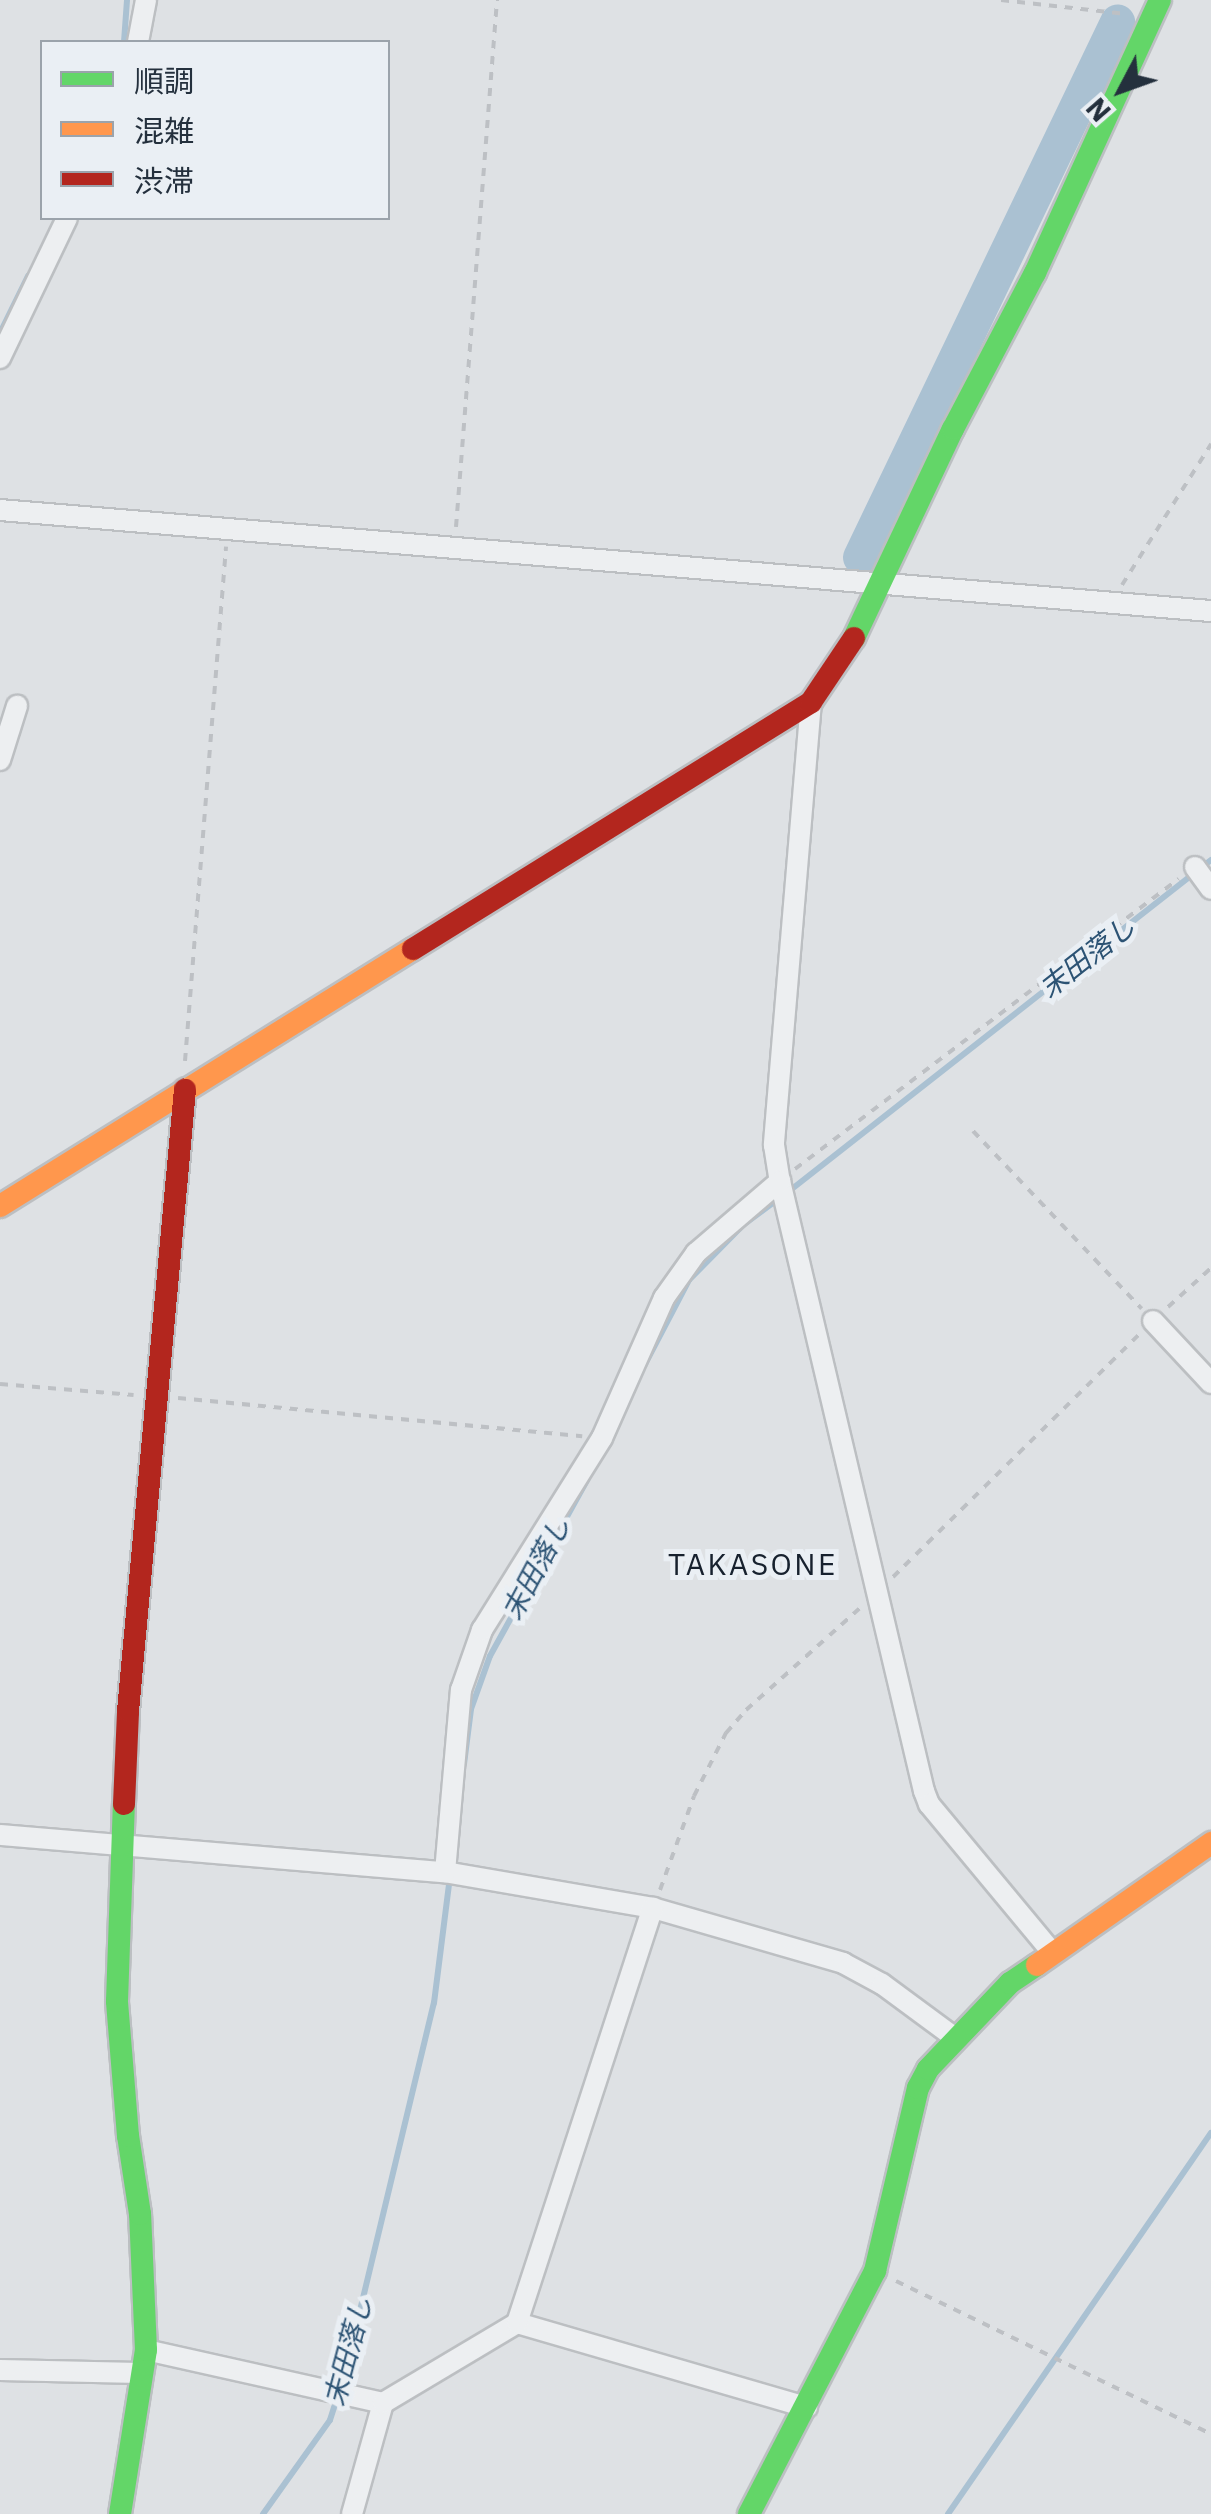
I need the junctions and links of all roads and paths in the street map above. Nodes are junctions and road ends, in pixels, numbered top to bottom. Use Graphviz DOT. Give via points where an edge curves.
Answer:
graph roads {
  1 [pos="146,0"];
  2 [pos="496,0"];
  3 [pos="1001,0"];
  4 [pos="1156,8"];
  5 [pos="138,40"];
  6 [pos="67,220"];
  7 [pos="0,358"];
  8 [pos="1211,444"];
  9 [pos="0,510"];
  10 [pos="228,527"];
  11 [pos="454,546"];
  12 [pos="882,583"];
  13 [pos="1112,602"];
  14 [pos="1211,611"];
  15 [pos="811,702"];
  16 [pos="17,706"];
  17 [pos="0,760"];
  18 [pos="1195,867"];
  19 [pos="1211,889"];
  20 [pos="185,1090"];
  21 [pos="973,1130"];
  22 [pos="780,1180"];
  23 [pos="0,1206"];
  24 [pos="1211,1268"];
  25 [pos="1154,1321"];
  26 [pos="1211,1383"];
  27 [pos="0,1384"];
  28 [pos="156,1396"];
  29 [pos="602,1438"];
  30 [pos="878,1592"];
  31 [pos="0,1835"];
  32 [pos="1211,1844"];
  33 [pos="122,1848"];
  34 [pos="445,1872"];
  35 [pos="653,1908"];
  36 [pos="1051,1952"];
  37 [pos="954,2037"];
  38 [pos="875,2271"];
  39 [pos="517,2323"];
  40 [pos="143,2361"];
  41 [pos="0,2370"];
  42 [pos="383,2404"];
  43 [pos="807,2407"];
  44 [pos="1211,2434"];
  45 [pos="120,2514"];
  46 [pos="352,2514"];
  47 [pos="749,2514"];
  1 -- 5 [label="street"];
  2 -- 11 [label="path"];
  3 -- 4 [label="path"];
  4 -- 12 [label="street" via="1036,273"];
  6 -- 7 [label="street"];
  8 -- 13 [label="path"];
  9 -- 10 [label="street"];
  10 -- 11 [label="street"];
  10 -- 20 [label="path"];
  11 -- 12 [label="street"];
  12 -- 13 [label="street"];
  12 -- 15 [label="street" via="841,663"];
  13 -- 14 [label="street"];
  15 -- 20 [label="street"];
  15 -- 22 [label="street" via="774,1145"];
  16 -- 17 [label="street"];
  18 -- 19 [label="street"];
  18 -- 22 [label="path"];
  20 -- 23 [label="street"];
  20 -- 28 [label="street"];
  21 -- 25 [label="path"];
  22 -- 29 [label="street" via="696,1252 664,1298"];
  22 -- 30 [label="street"];
  24 -- 25 [label="path"];
  25 -- 26 [label="street"];
  25 -- 30 [label="path"];
  27 -- 28 [label="path"];
  28 -- 29 [label="path"];
  28 -- 33 [label="street"];
  29 -- 34 [label="street" via="482,1630 468,1664"];
  30 -- 35 [label="path" via="726,1733 694,1796"];
  30 -- 36 [label="street" via="929,1804"];
  31 -- 33 [label="street"];
  32 -- 36 [label="street"];
  33 -- 34 [label="street"];
  33 -- 40 [label="street" via="117,2001 140,2214"];
  34 -- 35 [label="street"];
  35 -- 37 [label="street" via="843,1963"];
  35 -- 39 [label="street"];
  36 -- 37 [label="street"];
  37 -- 38 [label="street" via="918,2088"];
  38 -- 43 [label="street"];
  38 -- 44 [label="path"];
  39 -- 42 [label="street"];
  39 -- 43 [label="street"];
  40 -- 41 [label="street"];
  40 -- 42 [label="street"];
  40 -- 45 [label="street"];
  42 -- 46 [label="street"];
  43 -- 47 [label="street"];
}
